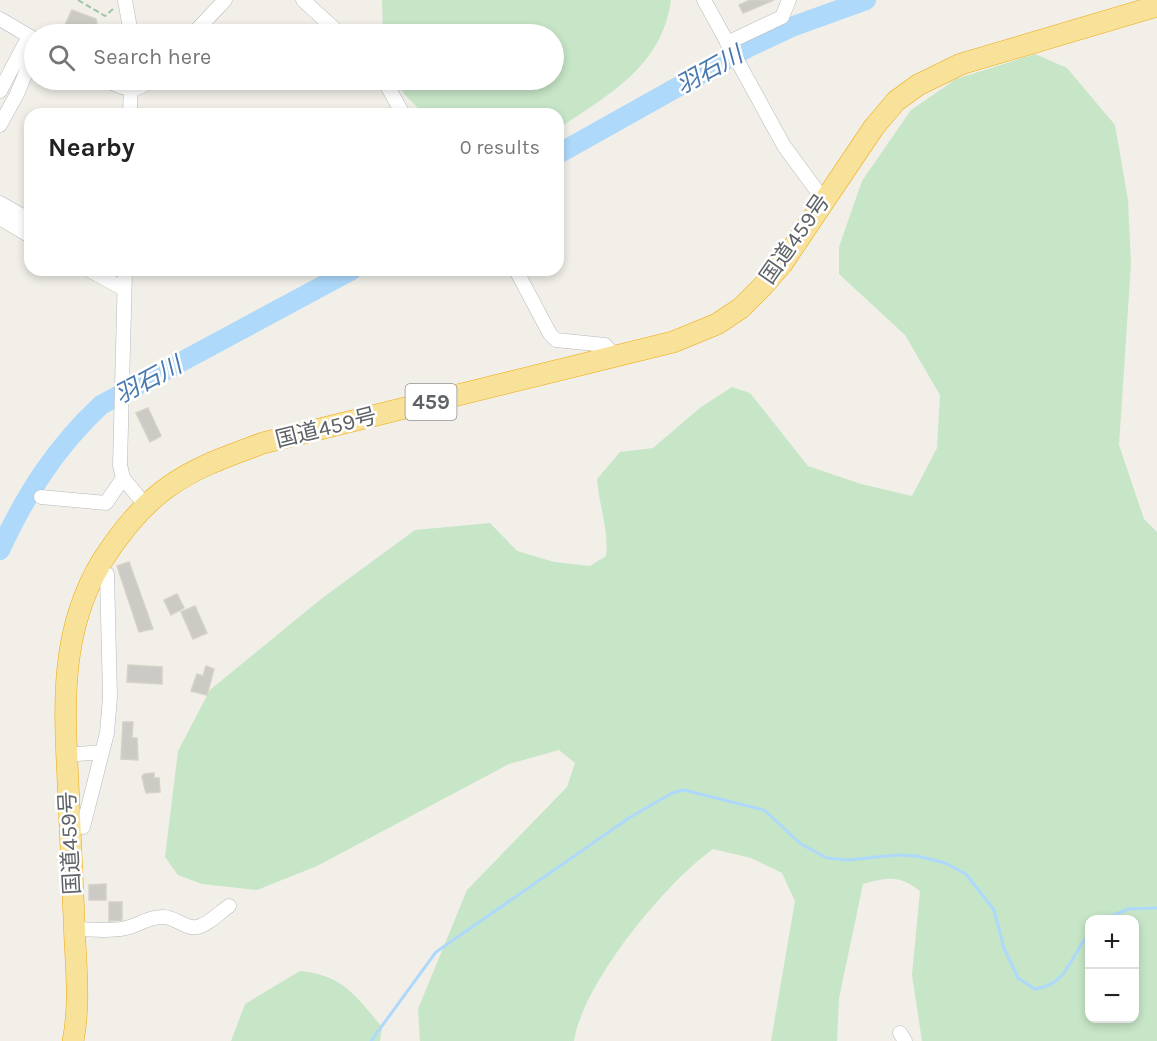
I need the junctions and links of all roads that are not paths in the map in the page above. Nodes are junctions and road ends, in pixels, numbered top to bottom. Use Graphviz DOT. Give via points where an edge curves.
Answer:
graph roads {
  1 [pos="225,0"];
  2 [pos="303,0"];
  3 [pos="704,0"];
  4 [pos="789,0"];
  5 [pos="122,3"];
  6 [pos="1157,6"];
  7 [pos="0,19"];
  8 [pos="127,24"];
  9 [pos="202,24"];
  10 [pos="329,24"];
  11 [pos="24,32"];
  12 [pos="729,46"];
  13 [pos="24,50"];
  14 [pos="24,77"];
  15 [pos="131,90"];
  16 [pos="390,90"];
  17 [pos="0,91"];
  18 [pos="130,108"];
  19 [pos="400,108"];
  20 [pos="0,125"];
  21 [pos="823,199"];
  22 [pos="0,203"];
  23 [pos="15,219"];
  24 [pos="100,276"];
  25 [pos="125,276"];
  26 [pos="519,276"];
  27 [pos="124,289"];
  28 [pos="614,356"];
  29 [pos="123,478"];
  30 [pos="41,497"];
  31 [pos="146,507"];
  32 [pos="107,574"];
  33 [pos="102,752"];
  34 [pos="66,755"];
  35 [pos="83,827"];
  36 [pos="229,906"];
  37 [pos="74,929"];
  38 [pos="73,1041"];
  1 -- 9 [label="street"];
  2 -- 10 [label="street"];
  3 -- 12 [label="street"];
  4 -- 12 [label="street" via="782,17"];
  5 -- 8 [label="street"];
  6 -- 21 [label="highway, 国道459号 / 459" via="961,63 918,85 896,101 874,127"];
  7 -- 11 [label="street"];
  12 -- 21 [label="street" via="784,146"];
  13 -- 17 [label="street"];
  14 -- 20 [label="street"];
  15 -- 18 [label="street"];
  16 -- 19 [label="street"];
  21 -- 28 [label="highway, 国道459号 / 459" via="782,264 741,308 695,334"];
  22 -- 23 [label="street"];
  24 -- 27 [label="street"];
  25 -- 27 [label="street"];
  26 -- 28 [label="street" via="556,340 605,345"];
  27 -- 29 [label="street" via="119,452"];
  28 -- 31 [label="highway, 国道459号 / 459" via="263,444 191,473"];
  29 -- 30 [label="street" via="106,503"];
  29 -- 31 [label="street"];
  31 -- 34 [label="highway, 国道459号 / 459" via="112,545 81,602 68,653"];
  32 -- 33 [label="street" via="110,697"];
  33 -- 34 [label="street"];
  33 -- 35 [label="street"];
  34 -- 37 [label="highway, 国道459号 / 459"];
  36 -- 37 [label="street" via="198,927 186,926 172,917 160,917 118,930"];
  37 -- 38 [label="highway, 国道459号 / 459" via="77,993"];
}
